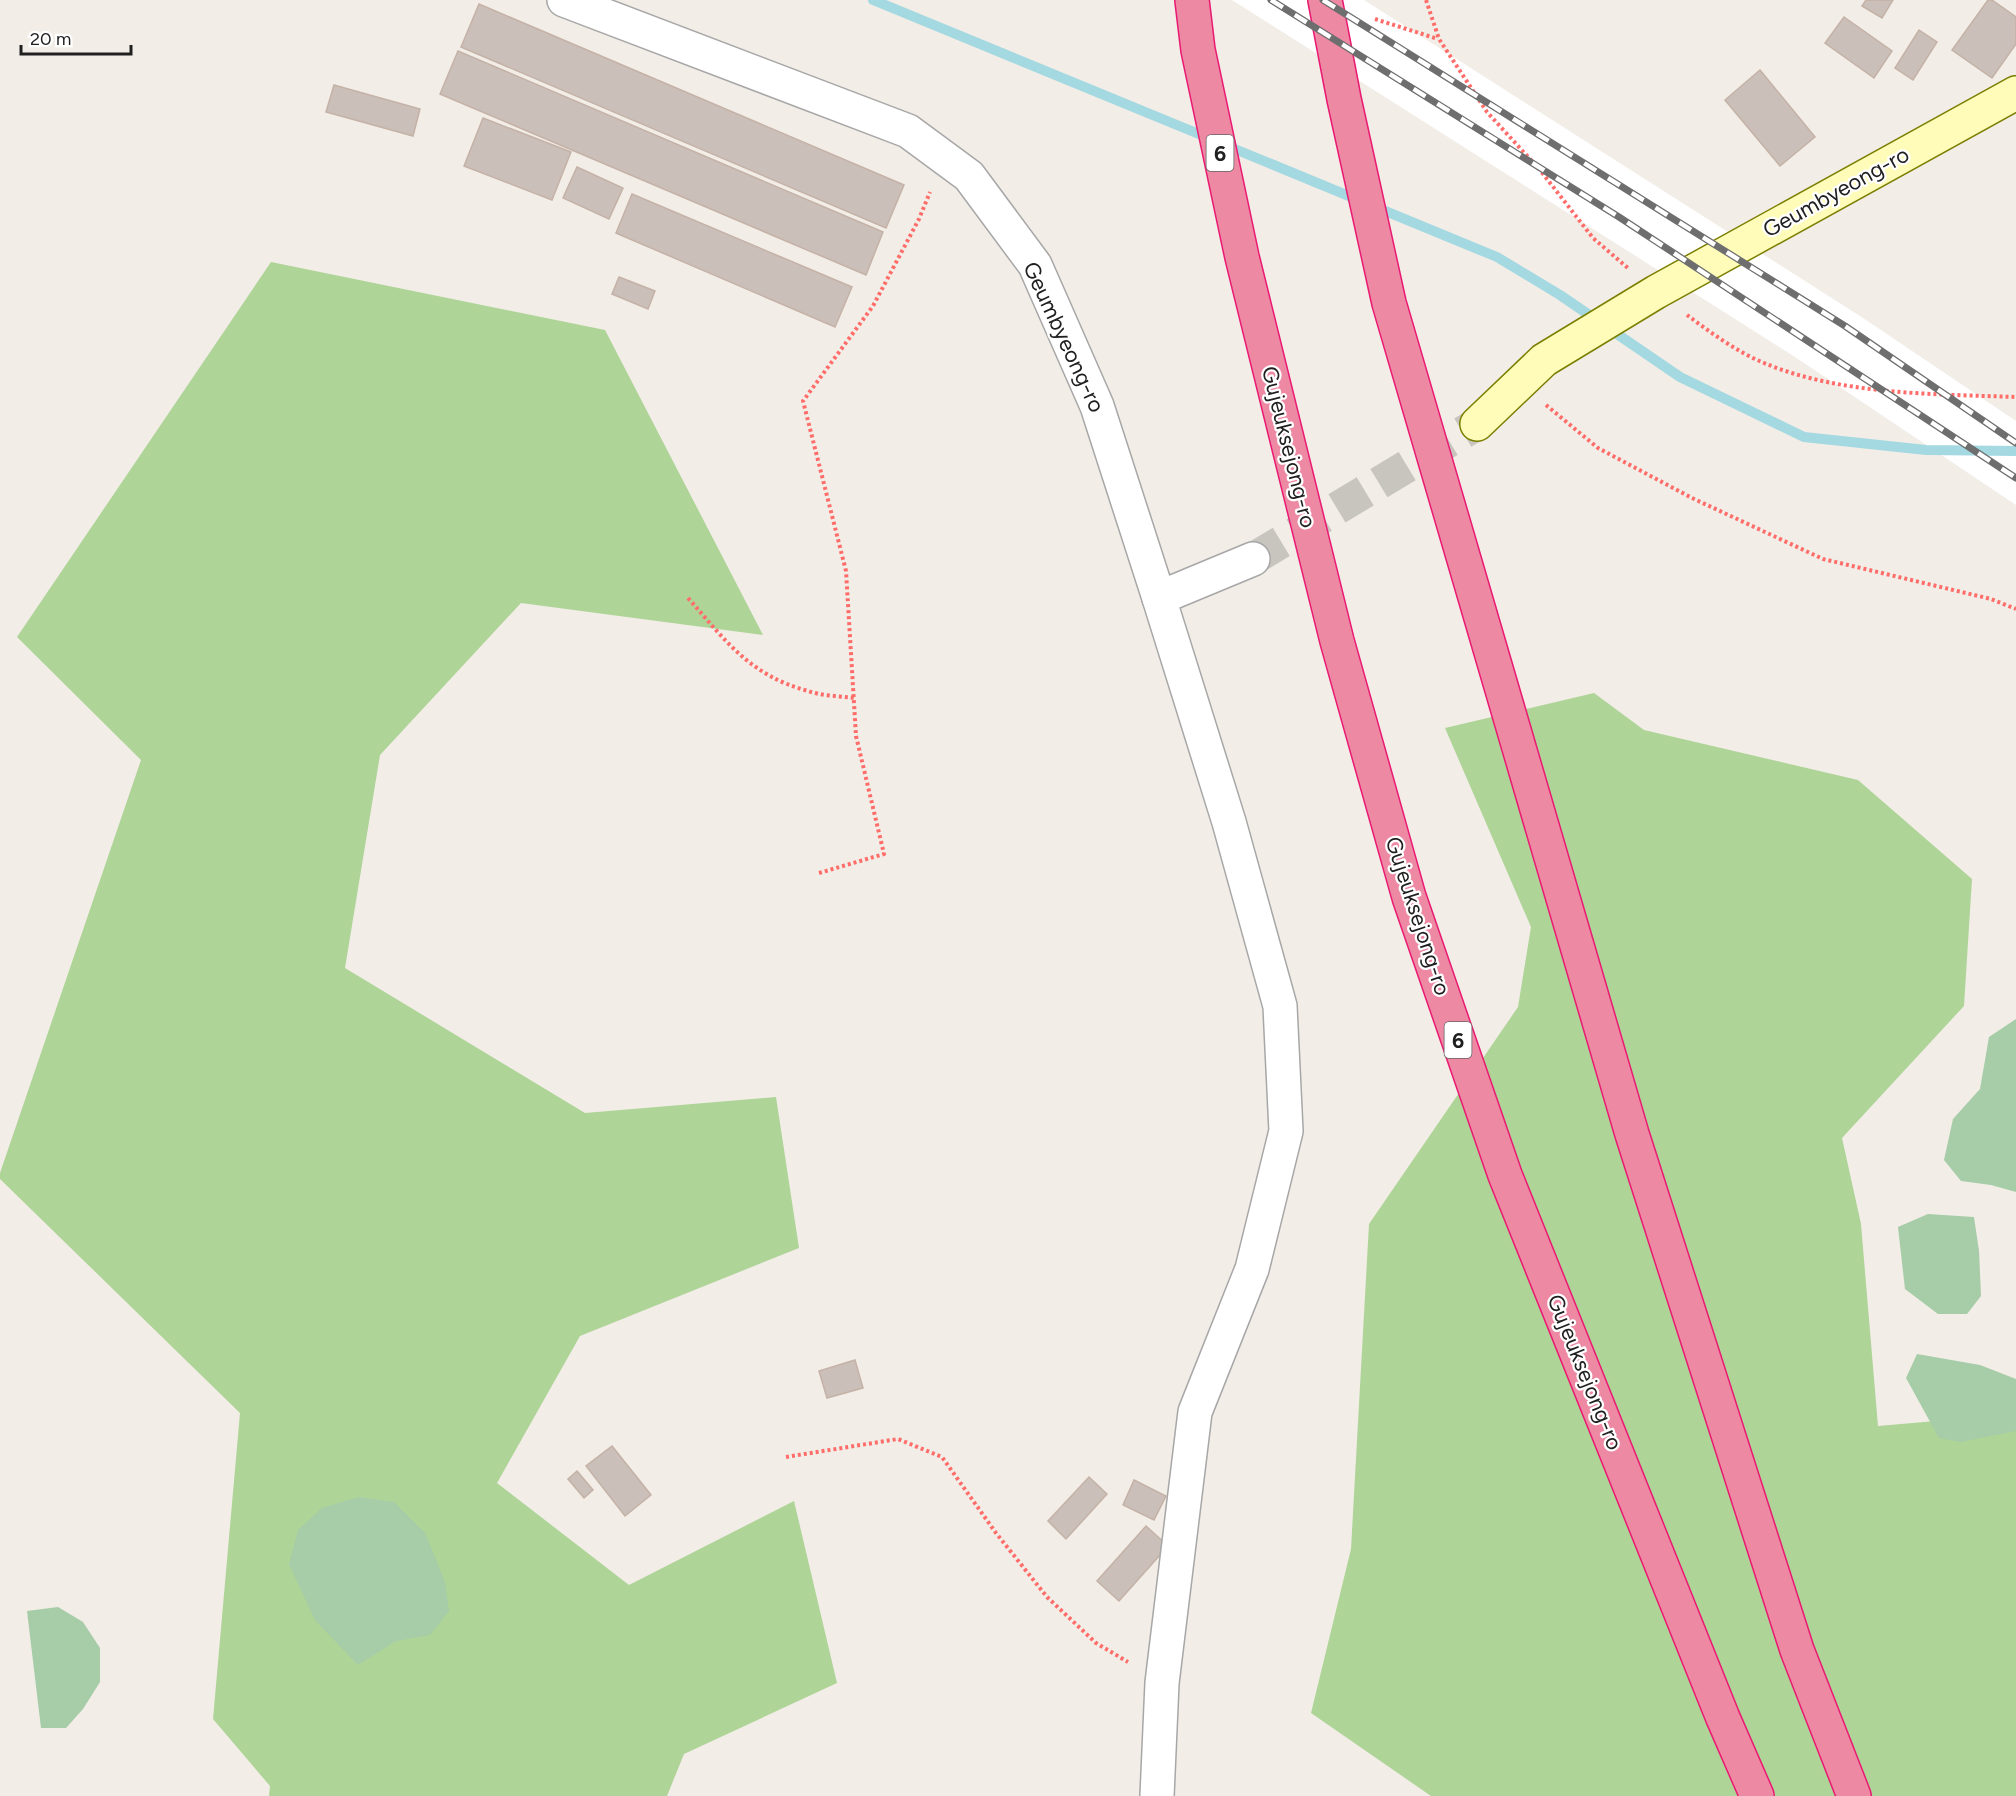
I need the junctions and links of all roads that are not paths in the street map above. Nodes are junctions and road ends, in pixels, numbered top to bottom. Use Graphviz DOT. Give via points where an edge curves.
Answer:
graph roads {
  1 [pos="564,0"];
  2 [pos="1192,0"];
  3 [pos="1325,0"];
  4 [pos="2016,93"];
  5 [pos="1477,424"];
  6 [pos="1253,559"];
  7 [pos="1159,598"];
  8 [pos="1157,1796"];
  9 [pos="1757,1796"];
  10 [pos="1854,1796"];
  1 -- 7 [label="street, Geumbyeong-ro" via="908,131 969,176 1035,265 1097,406"];
  2 -- 9 [label="highway, Gujeuksejong-ro / 6" via="1198,50 1242,257 1337,641 1409,897 1505,1175"];
  3 -- 10 [label="highway" via="1389,303 1636,1146 1797,1650"];
  4 -- 5 [label="street, Geumbyeong-ro" via="1656,292 1544,360"];
  6 -- 7 [label="street"];
  7 -- 8 [label="street, Geumbyeong-ro" via="1229,822 1280,1005 1286,1131 1252,1269 1195,1412 1162,1683"];
}
